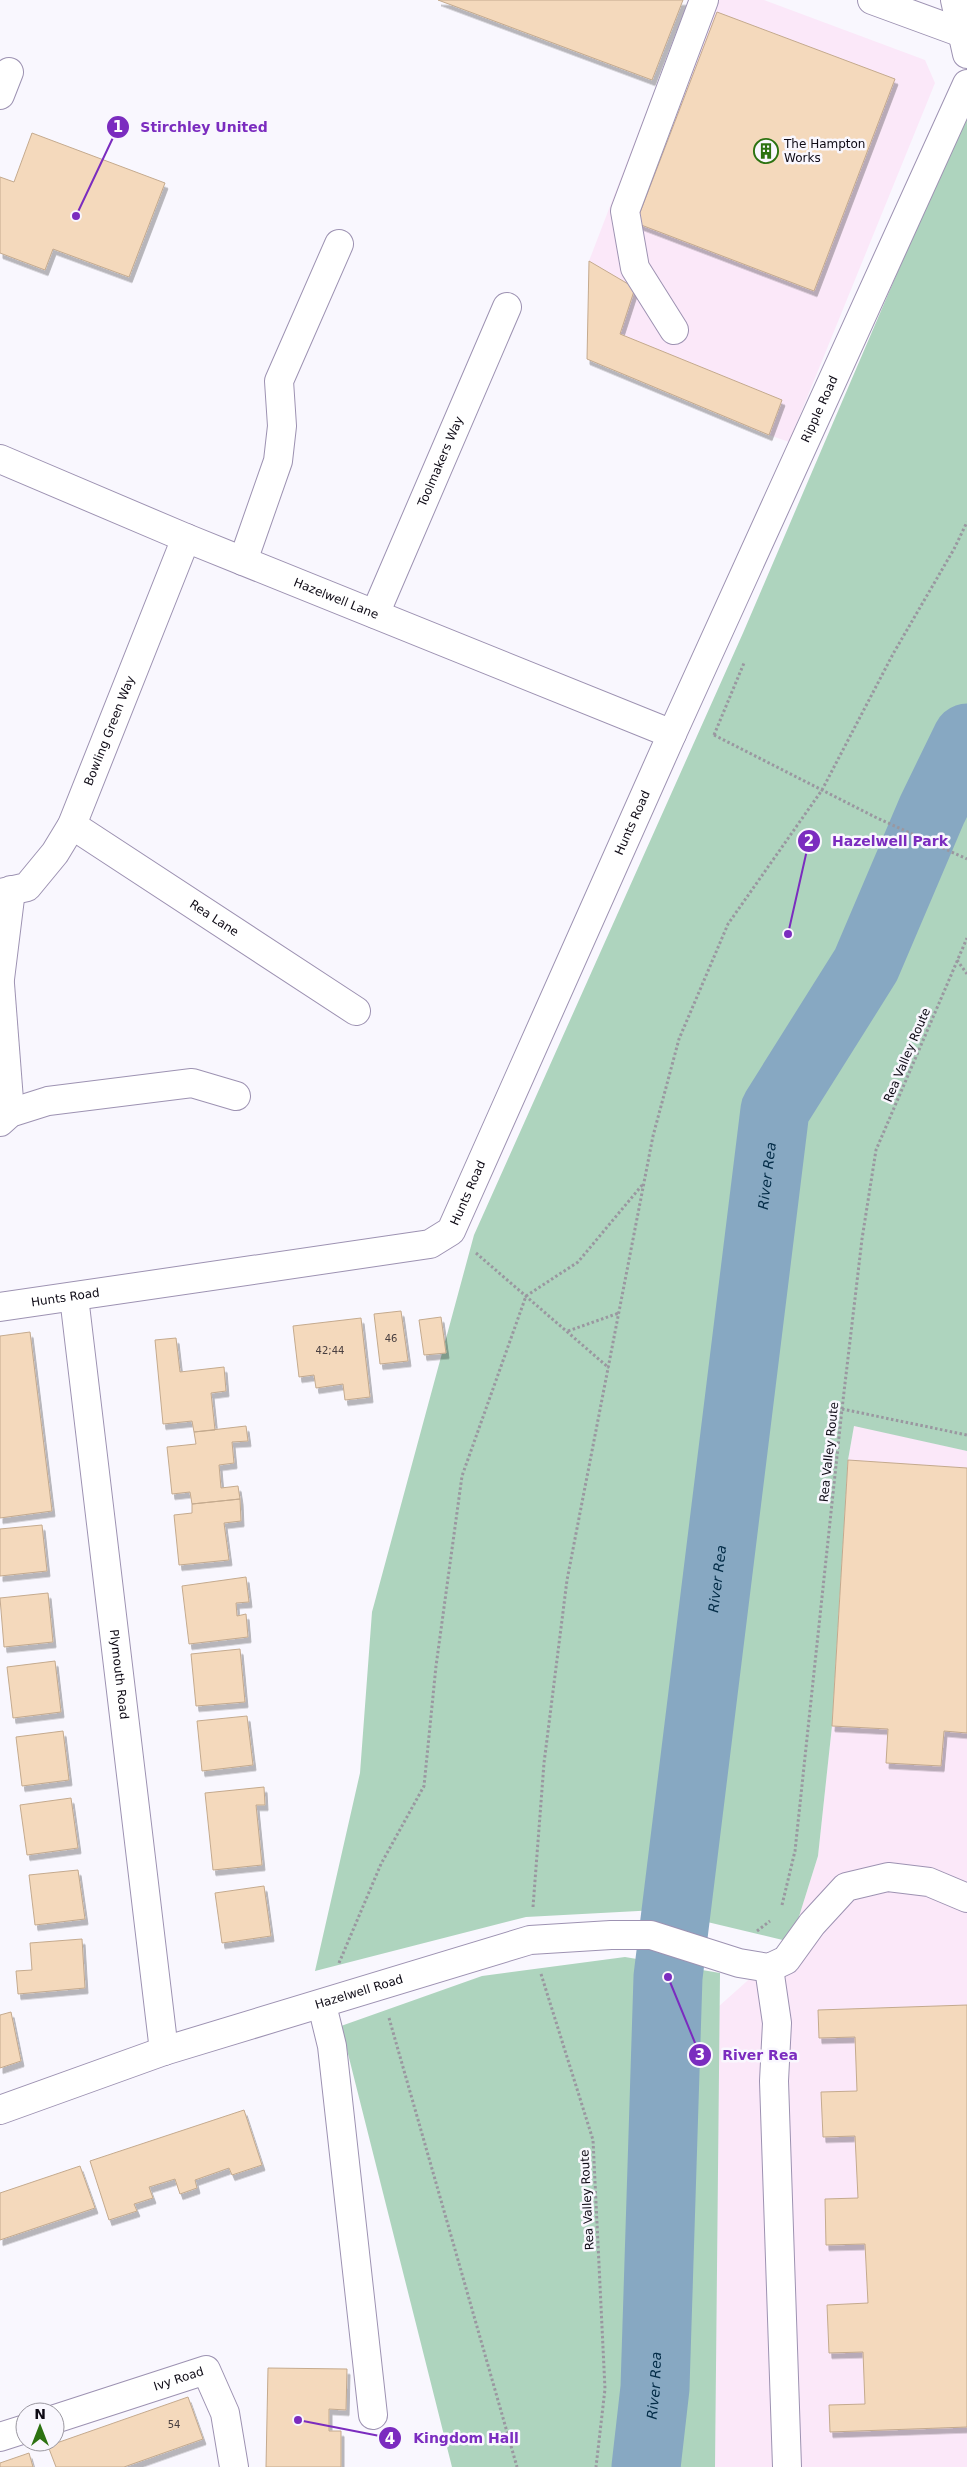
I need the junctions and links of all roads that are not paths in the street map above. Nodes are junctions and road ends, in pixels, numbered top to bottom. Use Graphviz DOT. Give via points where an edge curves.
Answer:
graph roads {
  1 [pos="704,0"];
  2 [pos="872,0"];
  3 [pos="955,0"];
  4 [pos="965,43"];
  5 [pos="967,84"];
  6 [pos="339,244"];
  7 [pos="506,307"];
  8 [pos="674,330"];
  9 [pos="0,459"];
  10 [pos="186,538"];
  11 [pos="243,561"];
  12 [pos="375,614"];
  13 [pos="672,734"];
  14 [pos="72,826"];
  15 [pos="5,892"];
  16 [pos="0,979"];
  17 [pos="0,984"];
  18 [pos="356,1011"];
  19 [pos="236,1096"];
  20 [pos="5,1118"];
  21 [pos="74,1297"];
  22 [pos="0,1307"];
  23 [pos="964,1889"];
  24 [pos="769,1968"];
  25 [pos="322,2005"];
  26 [pos="164,2051"];
  27 [pos="0,2110"];
  28 [pos="373,2415"];
  29 [pos="65,2416"];
  30 [pos="15,2432"];
  31 [pos="0,2437"];
  32 [pos="234,2467"];
  33 [pos="787,2467"];
  1 -- 8 [label="street" via="625,211 634,268"];
  2 -- 4 [label="street"];
  3 -- 4 [label="street"];
  5 -- 13 [label="street, Ripple Road"];
  6 -- 11 [label="street" via="279,381 282,426 278,461"];
  7 -- 12 [label="street, Toolmakers Way"];
  9 -- 10 [label="street, Hazelwell Lane"];
  10 -- 11 [label="street, Hazelwell Lane"];
  10 -- 14 [label="street, Bowling Green Way"];
  11 -- 12 [label="street, Hazelwell Lane"];
  12 -- 13 [label="street, Hazelwell Lane"];
  13 -- 21 [label="street, Hunts Road" via="451,1231 430,1244"];
  14 -- 15 [label="street, Bowling Green Way" via="55,854 27,887"];
  14 -- 18 [label="street, Rea Lane"];
  15 -- 16 [label="street"];
  17 -- 20 [label="street"];
  19 -- 20 [label="street" via="192,1083 48,1100"];
  21 -- 22 [label="street, Hunts Road"];
  21 -- 26 [label="street, Plymouth Road"];
  23 -- 24 [label="street" via="888,1877 846,1888 812,1924 786,1960"];
  24 -- 25 [label="street, Hazelwell Road" via="739,1963 650,1935 530,1940"];
  24 -- 33 [label="street" via="777,2023 774,2081"];
  25 -- 26 [label="street, Hazelwell Road"];
  25 -- 28 [label="street" via="333,2056"];
  26 -- 27 [label="street, Hazelwell Road"];
  29 -- 32 [label="street, Ivy Road" via="206,2370 225,2413"];
  30 -- 31 [label="street"];
}
